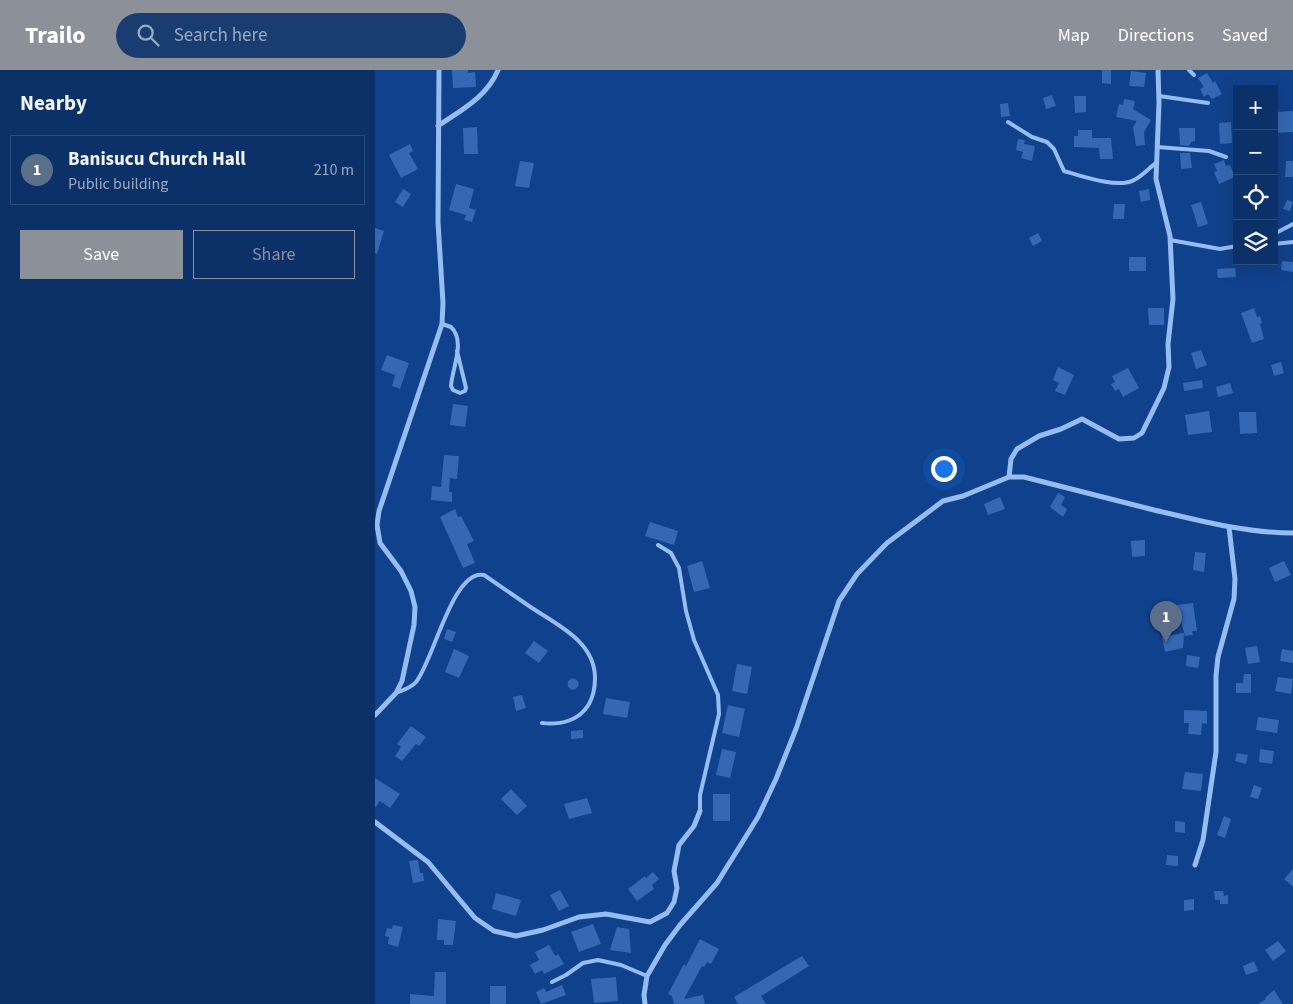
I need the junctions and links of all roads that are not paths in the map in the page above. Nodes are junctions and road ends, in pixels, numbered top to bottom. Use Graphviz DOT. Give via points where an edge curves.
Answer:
graph roads {
  1 [pos="439,70"];
  2 [pos="498,70"];
  3 [pos="1158,70"];
  4 [pos="1189,70"];
  5 [pos="1194,75"];
  6 [pos="1159,96"];
  7 [pos="1208,103"];
  8 [pos="1008,122"];
  9 [pos="438,126"];
  10 [pos="1157,148"];
  11 [pos="1226,156"];
  12 [pos="1156,163"];
  13 [pos="1293,224"];
  14 [pos="1278,232"];
  15 [pos="1170,240"];
  16 [pos="1293,242"];
  17 [pos="1278,244"];
  18 [pos="1233,247"];
  19 [pos="442,324"];
  20 [pos="457,351"];
  21 [pos="1009,477"];
  22 [pos="1229,527"];
  23 [pos="1293,534"];
  24 [pos="658,545"];
  25 [pos="396,693"];
  26 [pos="375,715"];
  27 [pos="542,723"];
  28 [pos="699,811"];
  29 [pos="375,822"];
  30 [pos="1195,865"];
  31 [pos="647,976"];
  32 [pos="552,982"];
  33 [pos="645,1004"];
  1 -- 9 [label="street"];
  2 -- 9 [label="street" via="481,97"];
  3 -- 6 [label="street"];
  4 -- 5 [label="lane"];
  6 -- 7 [label="lane"];
  6 -- 10 [label="street"];
  8 -- 12 [label="lane" via="1047,142 1064,171 1122,183 1133,181"];
  9 -- 19 [label="street"];
  10 -- 11 [label="lane" via="1209,151"];
  10 -- 12 [label="street"];
  12 -- 15 [label="street" via="1156,179"];
  13 -- 14 [label="lane"];
  15 -- 18 [label="lane" via="1220,249"];
  15 -- 21 [label="street" via="1173,299 1169,367 1164,388 1142,433 1119,440 1082,419 1039,436 1017,449 1011,459"];
  16 -- 17 [label="lane"];
  19 -- 20 [label="lane" via="455,330"];
  19 -- 25 [label="street" via="377,524 380,542 401,571 415,607 402,681"];
  20 -- 20 [label="lane" via="451,386 463,393 466,388"];
  21 -- 22 [label="street" via="1025,477"];
  21 -- 31 [label="street" via="943,502 887,543 857,574 839,601 796,730 758,817 717,883 670,938"];
  22 -- 23 [label="street"];
  22 -- 30 [label="street" via="1234,600 1218,657 1216,752 1203,840"];
  24 -- 28 [label="lane" via="671,553 679,568 694,640 718,695 719,714"];
  25 -- 26 [label="street"];
  25 -- 27 [label="lane" via="415,683 423,671 435,638 469,578 484,575 567,630 581,642 590,656 595,690 588,705 567,722"];
  28 -- 29 [label="street" via="694,826 679,845 674,871 677,888 667,913 649,922 606,914 579,917 516,936 494,931 475,918 428,862"];
  31 -- 32 [label="lane" via="598,960 583,963"];
  31 -- 33 [label="street"];
}
